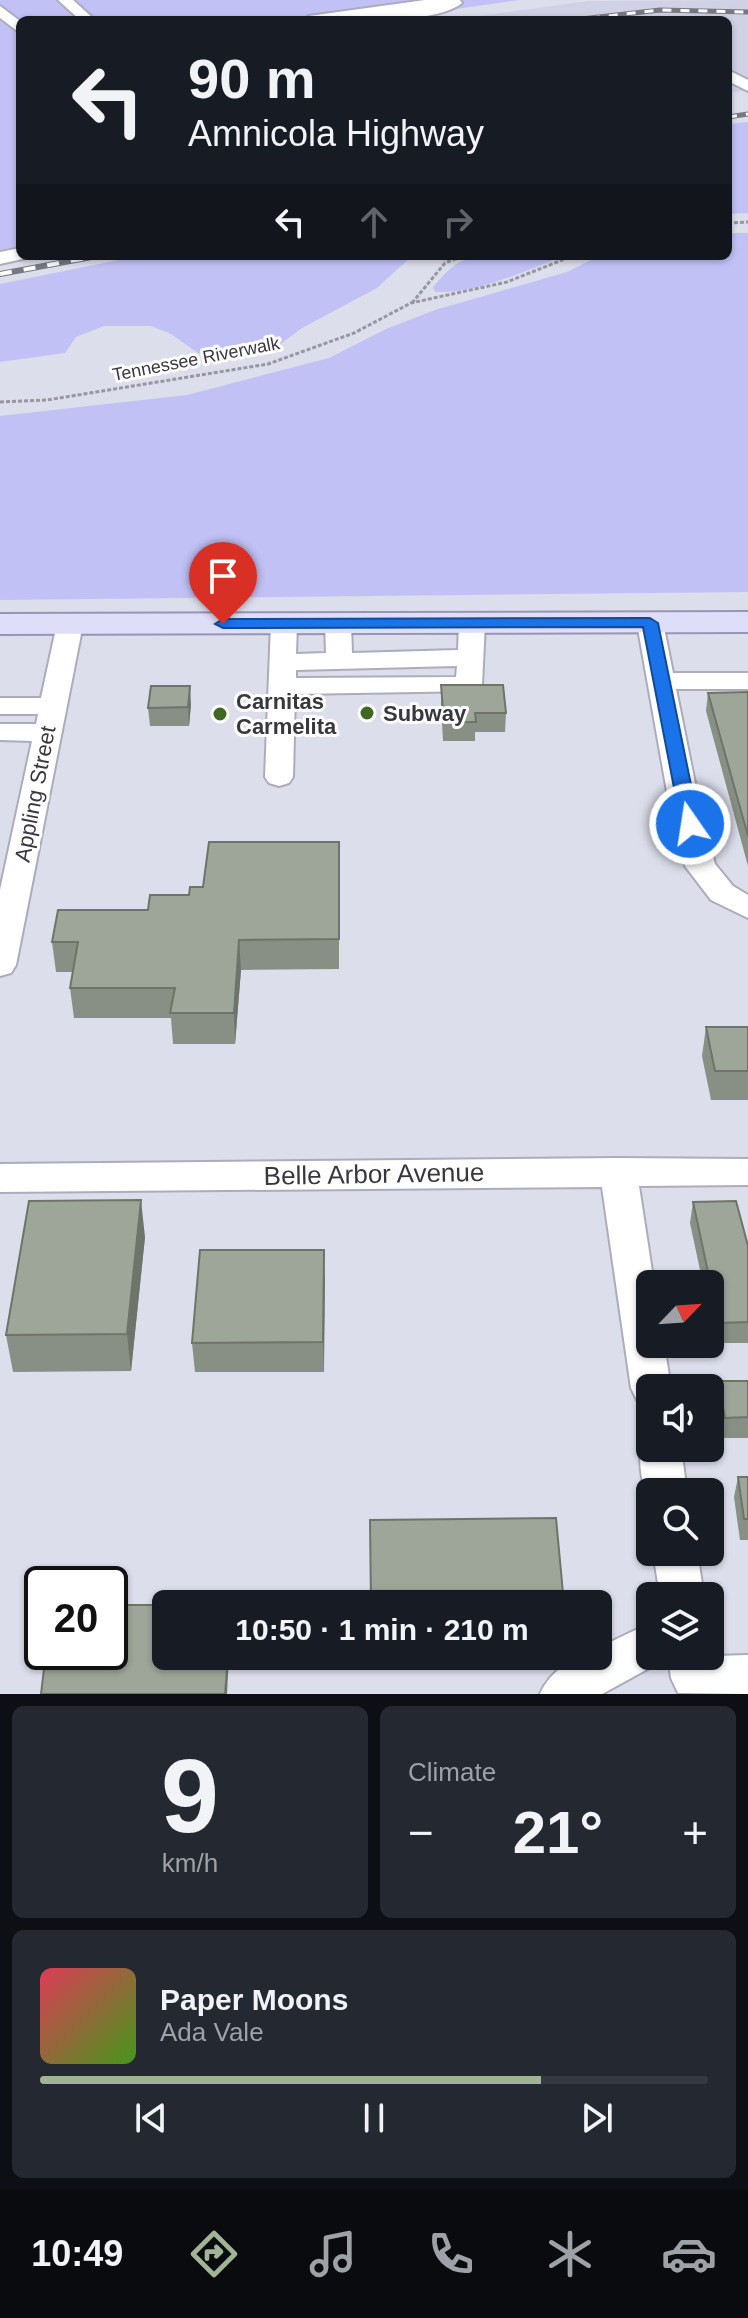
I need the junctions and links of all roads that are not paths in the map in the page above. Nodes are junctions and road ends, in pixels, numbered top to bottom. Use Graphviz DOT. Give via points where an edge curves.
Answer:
graph roads {
  1 [pos="65,0"];
  2 [pos="461,2"];
  3 [pos="0,10"];
  4 [pos="83,16"];
  5 [pos="338,16"];
  6 [pos="387,16"];
  7 [pos="16,25"];
  8 [pos="732,79"];
  9 [pos="747,94"];
  10 [pos="748,622"];
  11 [pos="472,623"];
  12 [pos="650,623"];
  13 [pos="0,624"];
  14 [pos="70,624"];
  15 [pos="284,624"];
  16 [pos="338,624"];
  17 [pos="470,658"];
  18 [pos="339,661"];
  19 [pos="282,674"];
  20 [pos="661,681"];
  21 [pos="748,681"];
  22 [pos="0,706"];
  23 [pos="48,719"];
  24 [pos="0,732"];
  25 [pos="279,777"];
  26 [pos="13,845"];
  27 [pos="748,908"];
  28 [pos="0,965"];
  29 [pos="618,1171"];
  30 [pos="748,1172"];
  31 [pos="0,1178"];
  32 [pos="649,1374"];
  33 [pos="636,1652"];
  34 [pos="710,1670"];
  35 [pos="748,1677"];
  36 [pos="563,1694"];
  1 -- 4 [label="street"];
  2 -- 5 [label="street"];
  2 -- 6 [label="street"];
  3 -- 7 [label="street"];
  8 -- 9 [label="street"];
  10 -- 12 [label="main road"];
  11 -- 12 [label="main road"];
  11 -- 16 [label="main road"];
  11 -- 17 [label="street"];
  12 -- 20 [label="street"];
  13 -- 14 [label="main road"];
  14 -- 15 [label="main road"];
  14 -- 23 [label="street, Appling Street"];
  15 -- 16 [label="main road"];
  15 -- 19 [label="street"];
  16 -- 18 [label="street"];
  17 -- 18 [label="street"];
  17 -- 19 [label="street" via="469,685"];
  18 -- 19 [label="street"];
  19 -- 25 [label="street"];
  20 -- 21 [label="street"];
  20 -- 27 [label="street" via="700,866 722,893"];
  22 -- 23 [label="street"];
  23 -- 24 [label="street"];
  23 -- 26 [label="street, Appling Street"];
  26 -- 28 [label="street, Appling Street"];
  29 -- 30 [label="street, Belle Arbor Avenue"];
  29 -- 31 [label="street, Belle Arbor Avenue"];
  29 -- 32 [label="street"];
  33 -- 36 [label="street"];
  34 -- 35 [label="street"];
}
